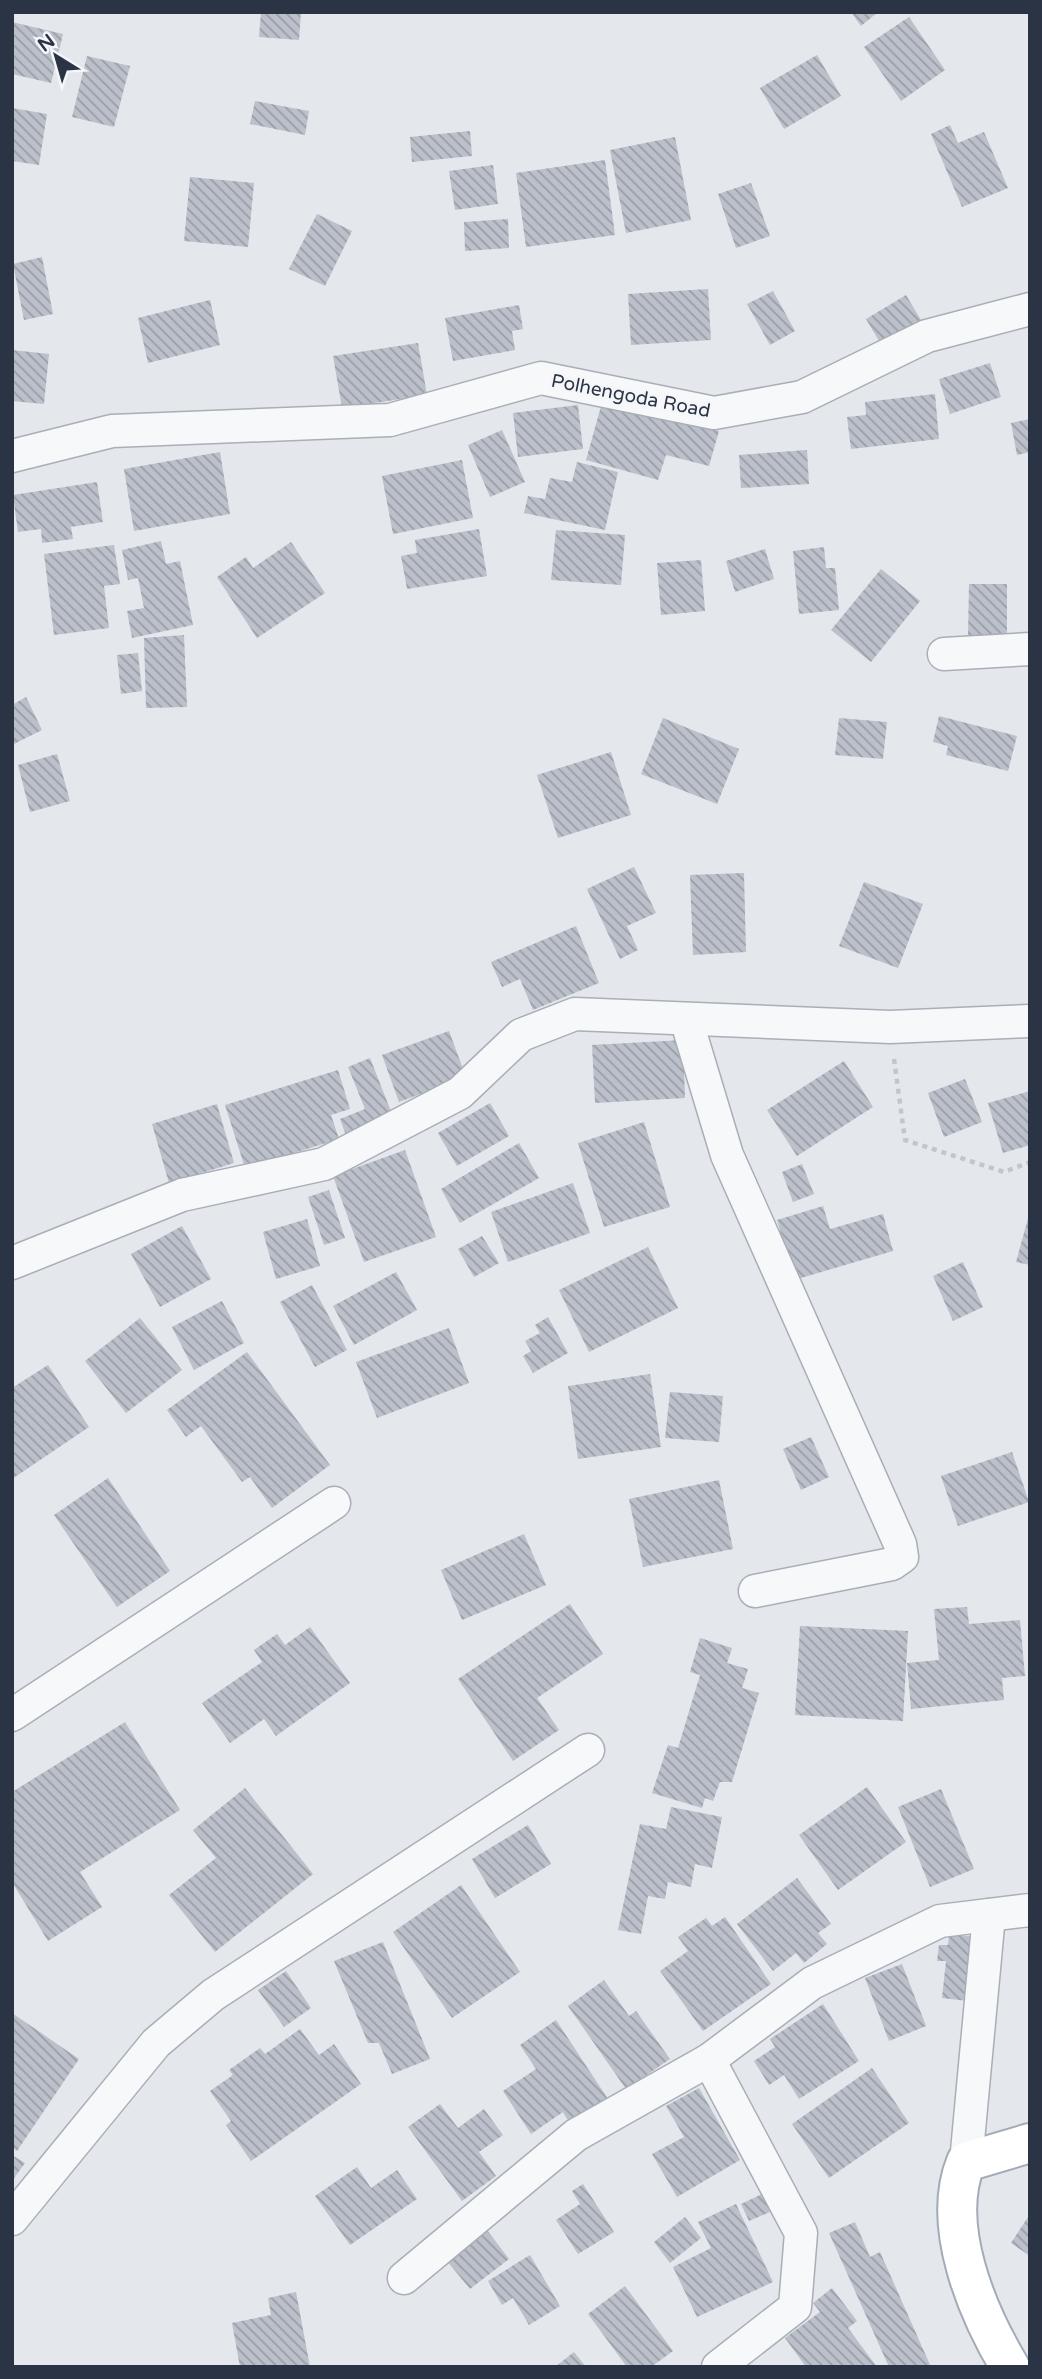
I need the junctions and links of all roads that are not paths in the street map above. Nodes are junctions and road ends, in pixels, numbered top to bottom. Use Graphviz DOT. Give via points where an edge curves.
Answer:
graph roads {
  1 [pos="1030,309"];
  2 [pos="12,456"];
  3 [pos="1030,649"];
  4 [pos="944,654"];
  5 [pos="686,1019"];
  6 [pos="1030,1021"];
  7 [pos="12,1264"];
  8 [pos="334,1503"];
  9 [pos="755,1591"];
  10 [pos="12,1715"];
  11 [pos="588,1750"];
  12 [pos="1030,1910"];
  13 [pos="989,1915"];
  14 [pos="709,2060"];
  15 [pos="1030,2143"];
  16 [pos="966,2162"];
  17 [pos="12,2219"];
  18 [pos="404,2277"];
  19 [pos="718,2367"];
  20 [pos="1010,2367"];
  1 -- 2 [label="street, Polhengoda Road" via="927,336 802,397 714,413 541,378 390,420 112,431"];
  3 -- 4 [label="street"];
  5 -- 6 [label="street" via="890,1027"];
  5 -- 7 [label="street" via="575,1014 521,1035 460,1093 324,1164 181,1195"];
  5 -- 9 [label="street" via="727,1155 902,1557 892,1564"];
  8 -- 10 [label="street"];
  11 -- 17 [label="street" via="213,1995 156,2043"];
  12 -- 13 [label="street"];
  13 -- 14 [label="street" via="940,1921 812,1983"];
  13 -- 16 [label="street"];
  14 -- 18 [label="street" via="576,2135"];
  14 -- 19 [label="street" via="801,2233 795,2307"];
  15 -- 16 [label="main road"];
  16 -- 20 [label="main road" via="957,2184 957,2228 985,2326"];
}
